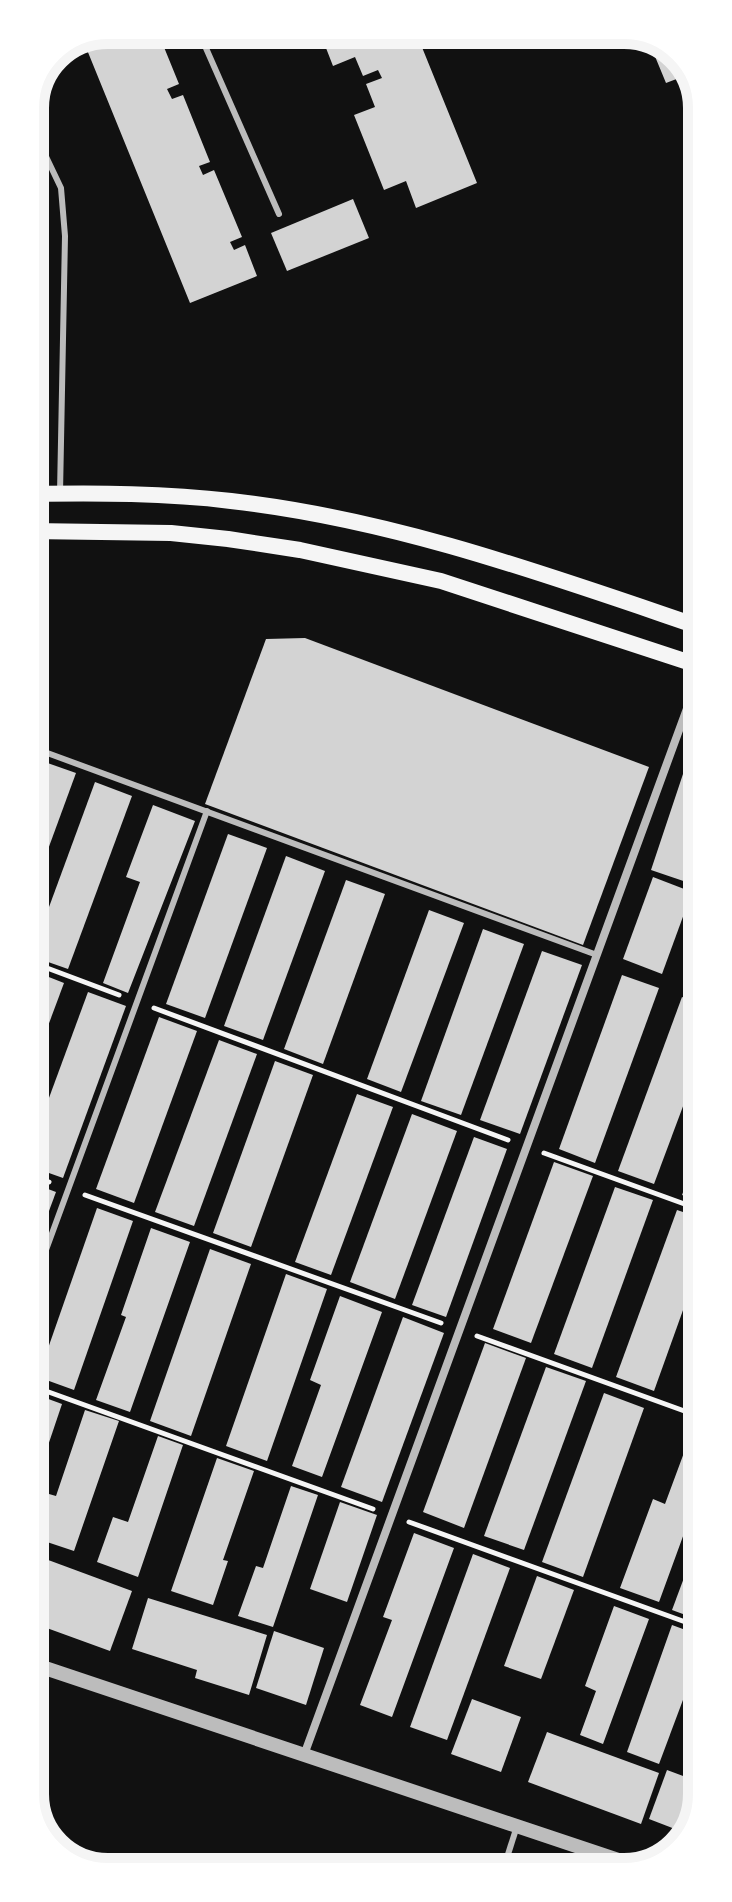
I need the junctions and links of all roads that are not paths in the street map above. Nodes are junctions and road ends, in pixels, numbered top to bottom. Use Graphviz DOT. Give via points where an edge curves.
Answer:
graph roads {
  1 [pos="204,44"];
  2 [pos="44,152"];
  3 [pos="279,214"];
  4 [pos="60,493"];
  5 [pos="44,494"];
  6 [pos="44,531"];
  7 [pos="688,623"];
  8 [pos="688,662"];
  9 [pos="688,706"];
  10 [pos="44,752"];
  11 [pos="207,811"];
  12 [pos="597,955"];
  13 [pos="44,1255"];
  14 [pos="44,1668"];
  15 [pos="304,1755"];
  16 [pos="517,1826"];
  17 [pos="507,1858"];
  18 [pos="612,1858"];
  1 -- 3 [label="lane"];
  2 -- 4 [label="lane" via="61,188 65,236"];
  4 -- 5 [label="main road"];
  4 -- 7 [label="main road" via="233,501 399,532"];
  6 -- 8 [label="main road" via="171,533 315,553 441,581"];
  9 -- 12 [label="street"];
  10 -- 11 [label="lane"];
  11 -- 12 [label="lane"];
  11 -- 13 [label="lane"];
  12 -- 15 [label="street"];
  14 -- 15 [label="street"];
  15 -- 16 [label="street"];
  16 -- 17 [label="lane"];
  16 -- 18 [label="street"];
}
